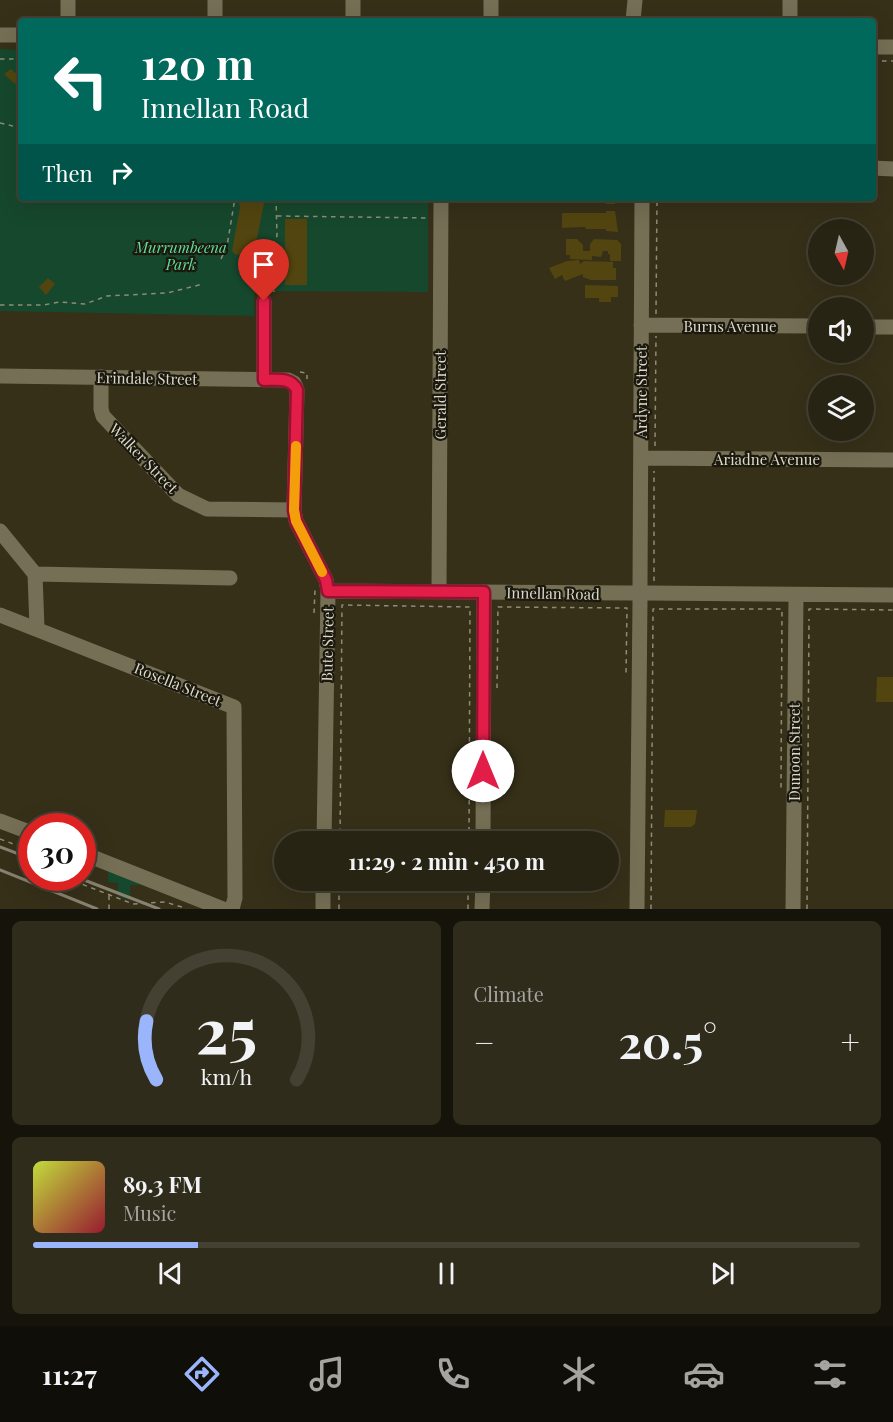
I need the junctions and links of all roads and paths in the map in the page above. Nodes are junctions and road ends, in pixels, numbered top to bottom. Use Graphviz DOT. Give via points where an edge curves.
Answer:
graph roads {
  1 [pos="68,0"];
  2 [pos="215,0"];
  3 [pos="353,0"];
  4 [pos="491,0"];
  5 [pos="790,0"];
  6 [pos="68,18"];
  7 [pos="215,18"];
  8 [pos="353,18"];
  9 [pos="491,18"];
  10 [pos="790,18"];
  11 [pos="0,35"];
  12 [pos="18,35"];
  13 [pos="876,47"];
  14 [pos="893,47"];
  15 [pos="0,59"];
  16 [pos="18,59"];
  17 [pos="876,61"];
  18 [pos="893,61"];
  19 [pos="0,123"];
  20 [pos="18,127"];
  21 [pos="876,168"];
  22 [pos="893,168"];
  23 [pos="234,201"];
  24 [pos="276,201"];
  25 [pos="441,201"];
  26 [pos="642,201"];
  27 [pos="657,201"];
  28 [pos="277,216"];
  29 [pos="441,218"];
  30 [pos="269,254"];
  31 [pos="220,259"];
  32 [pos="245,280"];
  33 [pos="203,284"];
  34 [pos="264,301"];
  35 [pos="0,304"];
  36 [pos="648,325"];
  37 [pos="808,326"];
  38 [pos="874,327"];
  39 [pos="893,327"];
  40 [pos="0,376"];
  41 [pos="101,377"];
  42 [pos="264,380"];
  43 [pos="299,380"];
  44 [pos="648,458"];
  45 [pos="893,460"];
  46 [pos="294,510"];
  47 [pos="0,531"];
  48 [pos="35,574"];
  49 [pos="230,578"];
  50 [pos="321,590"];
  51 [pos="643,591"];
  52 [pos="439,592"];
  53 [pos="484,592"];
  54 [pos="796,595"];
  55 [pos="893,595"];
  56 [pos="893,610"];
  57 [pos="314,614"];
  58 [pos="0,615"];
  59 [pos="37,628"];
  60 [pos="626,677"];
  61 [pos="497,689"];
  62 [pos="781,794"];
  63 [pos="0,821"];
  64 [pos="18,828"];
  65 [pos="324,831"];
  66 [pos="339,831"];
  67 [pos="469,831"];
  68 [pos="483,831"];
  69 [pos="0,838"];
  70 [pos="18,845"];
  71 [pos="96,859"];
  72 [pos="96,890"];
  73 [pos="323,891"];
  74 [pos="339,891"];
  75 [pos="468,891"];
  76 [pos="483,891"];
  77 [pos="109,895"];
  78 [pos="109,909"];
  79 [pos="188,909"];
  80 [pos="223,909"];
  81 [pos="232,909"];
  82 [pos="323,909"];
  83 [pos="339,909"];
  84 [pos="468,909"];
  85 [pos="482,909"];
  86 [pos="637,909"];
  87 [pos="651,909"];
  88 [pos="793,909"];
  89 [pos="807,909"];
  1 -- 6 [label="street"];
  2 -- 7 [label="street"];
  3 -- 8 [label="street"];
  4 -- 9 [label="street"];
  5 -- 10 [label="street"];
  11 -- 12 [label="street"];
  13 -- 14 [label="street"];
  15 -- 16 [label="path"];
  17 -- 18 [label="path"];
  19 -- 20 [label="path"];
  21 -- 22 [label="street"];
  23 -- 31 [label="path" via="227,246"];
  24 -- 28 [label="path"];
  25 -- 29 [label="street, Gerald Street"];
  26 -- 36 [label="street, Ardyne Street"];
  27 -- 36 [label="path"];
  28 -- 29 [label="path"];
  28 -- 30 [label="path" via="277,236"];
  29 -- 52 [label="street, Gerald Street"];
  30 -- 32 [label="path"];
  30 -- 34 [label="path" via="274,297"];
  33 -- 35 [label="path" via="167,293 107,296 85,304"];
  34 -- 42 [label="street"];
  36 -- 37 [label="street, Burns Avenue"];
  36 -- 44 [label="street, Ardyne Street"];
  36 -- 44 [label="path"];
  38 -- 39 [label="street"];
  40 -- 41 [label="street, Erindale Street"];
  41 -- 42 [label="street, Erindale Street"];
  41 -- 46 [label="street, Walker Street" via="103,416 178,495 207,509"];
  42 -- 43 [label="street, Erindale Street"];
  43 -- 46 [label="street, Bute Street"];
  44 -- 45 [label="street, Ariadne Avenue"];
  44 -- 51 [label="street, Ardyne Street"];
  44 -- 51 [label="path"];
  46 -- 50 [label="street, Bute Street" via="326,580"];
  47 -- 48 [label="street"];
  48 -- 49 [label="street"];
  48 -- 59 [label="street"];
  50 -- 52 [label="street, Innellan Road"];
  50 -- 57 [label="path"];
  50 -- 65 [label="street, Bute Street"];
  51 -- 53 [label="street, Innellan Road"];
  51 -- 54 [label="street, Innellan Road"];
  51 -- 86 [label="street, Ardyne Street"];
  52 -- 53 [label="street, Innellan Road"];
  53 -- 68 [label="street"];
  54 -- 55 [label="street, Innellan Road"];
  54 -- 88 [label="street, Dunoon Street"];
  56 -- 89 [label="path" via="809,609"];
  58 -- 59 [label="street, Rosella Street"];
  59 -- 81 [label="street, Rosella Street" via="234,707"];
  60 -- 61 [label="path" via="627,608 498,607"];
  62 -- 87 [label="path" via="782,609 653,609"];
  63 -- 64 [label="street"];
  66 -- 67 [label="path" via="342,605 471,607"];
  69 -- 70 [label="path"];
  71 -- 80 [label="street"];
  72 -- 77 [label="path"];
  73 -- 82 [label="street"];
  74 -- 83 [label="path"];
  75 -- 84 [label="path"];
  76 -- 85 [label="street"];
  77 -- 78 [label="path"];
  77 -- 79 [label="path" via="133,904 165,902"];
}
